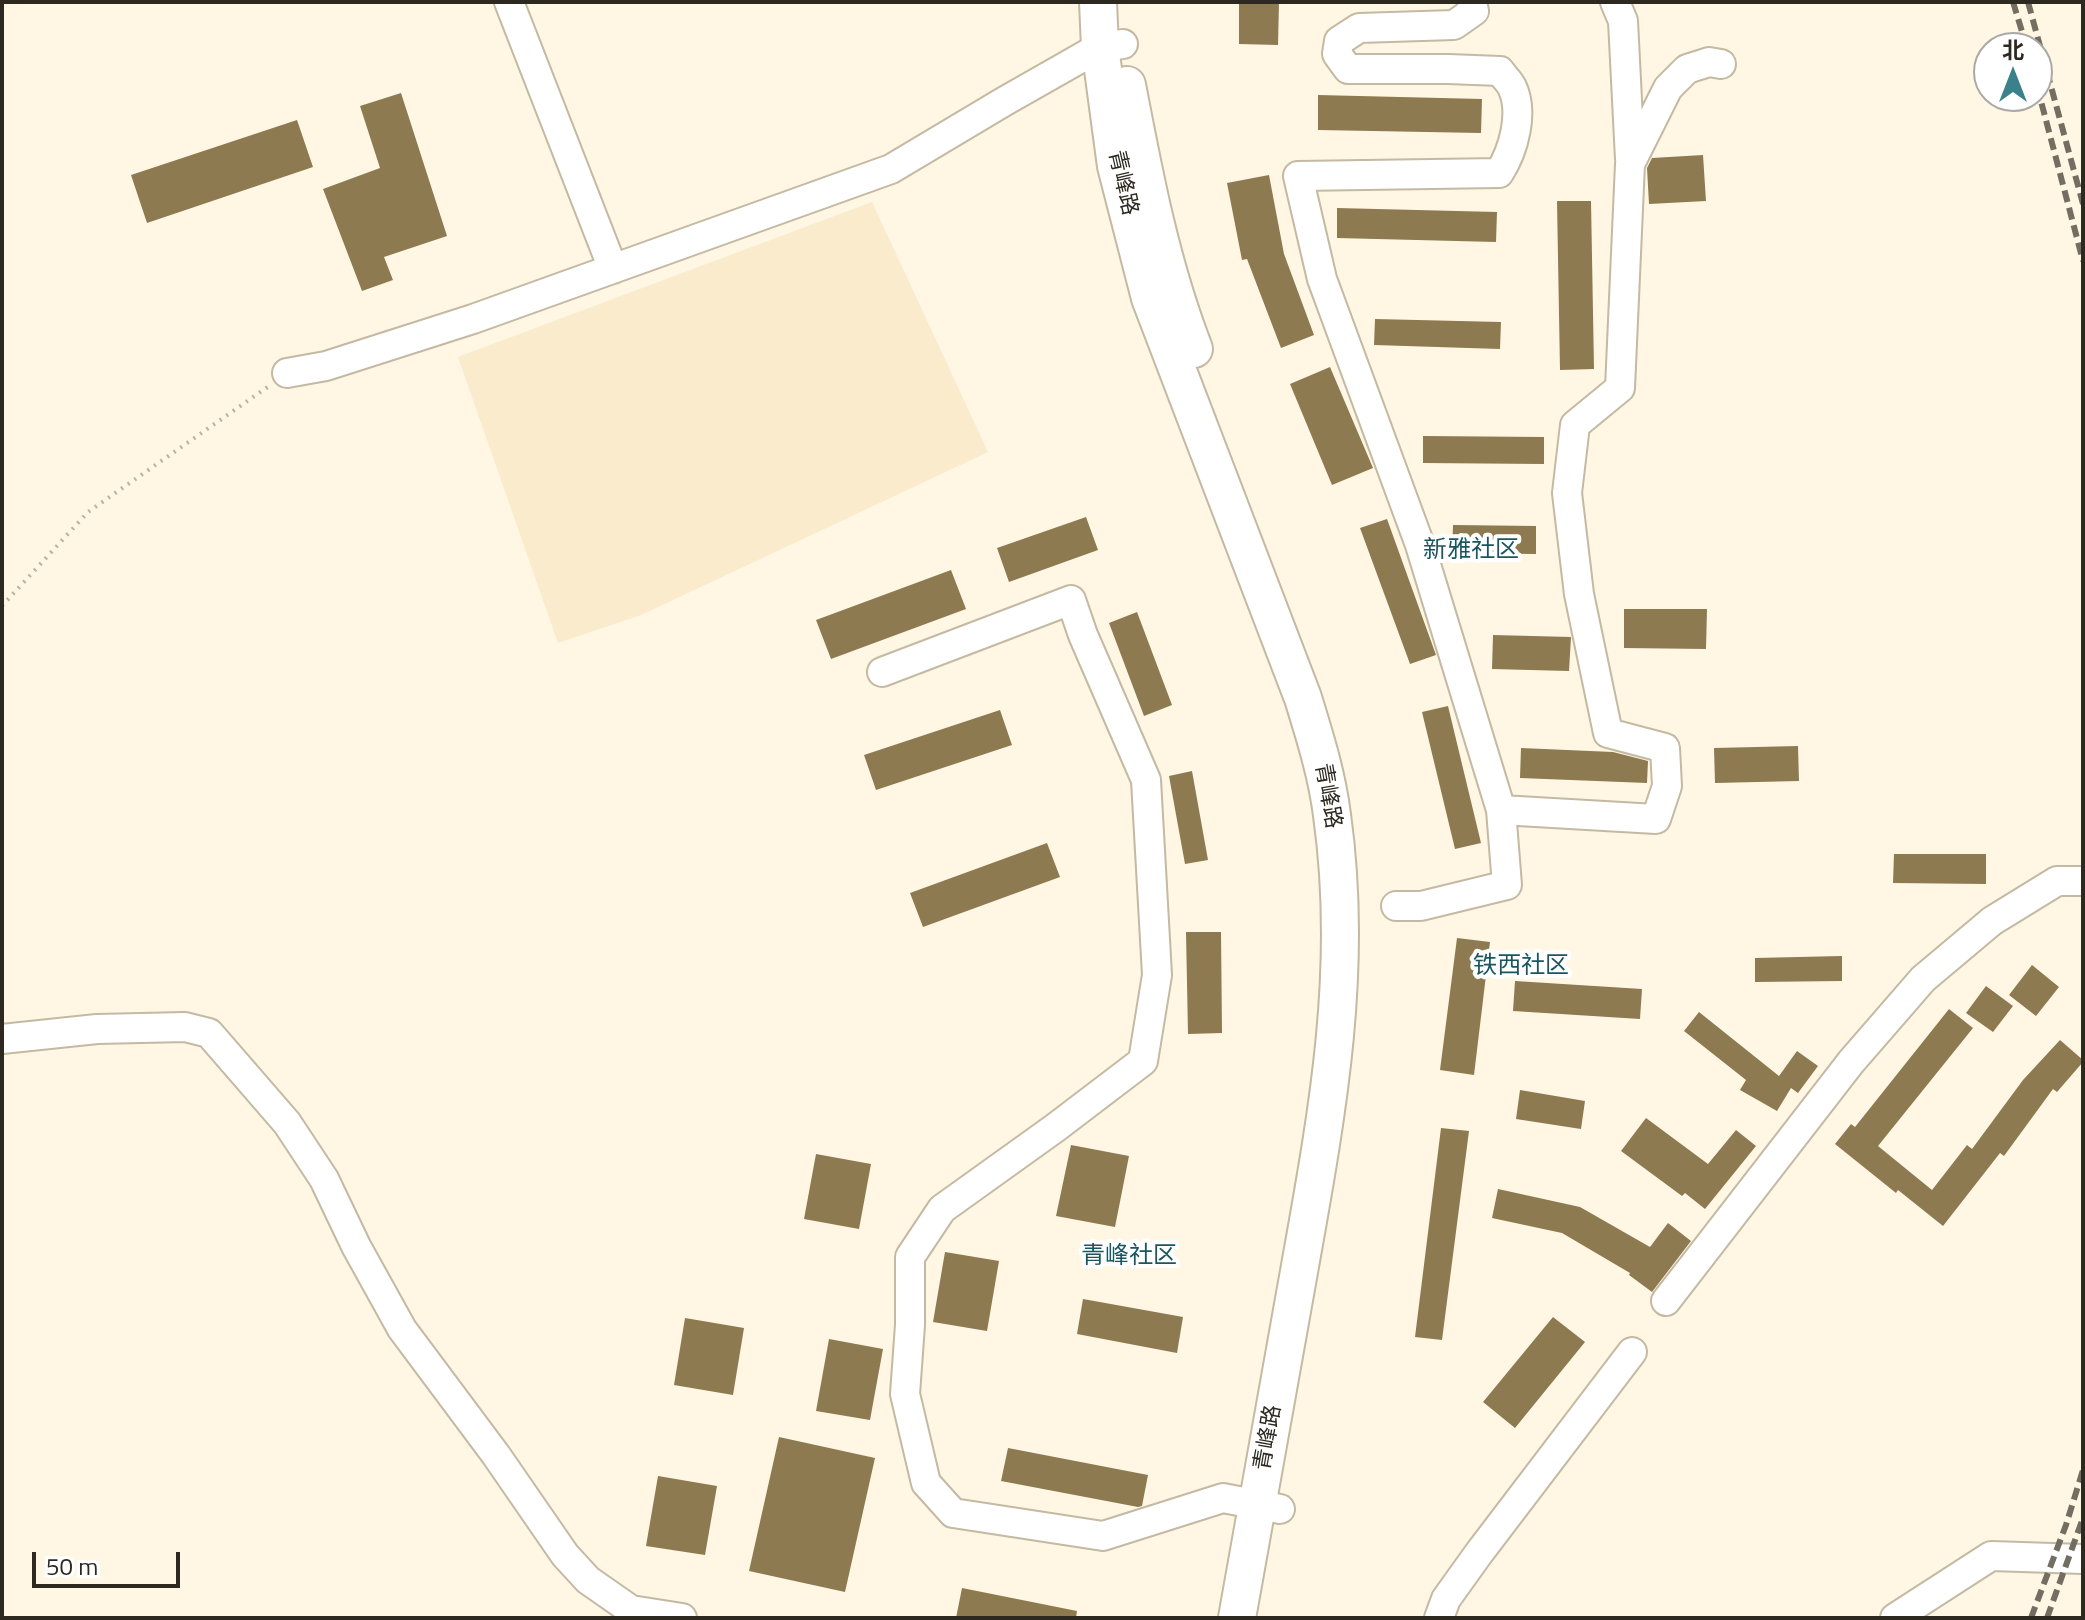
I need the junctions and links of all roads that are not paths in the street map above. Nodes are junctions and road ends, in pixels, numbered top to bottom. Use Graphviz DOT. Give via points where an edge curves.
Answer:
graph roads {
  1 [pos="509,2"];
  2 [pos="1098,2"];
  3 [pos="1120,2"];
  4 [pos="1472,2"];
  5 [pos="1615,2"];
  6 [pos="1112,46"];
  7 [pos="1721,64"];
  8 [pos="1630,164"];
  9 [pos="613,269"];
  10 [pos="287,373"];
  11 [pos="882,672"];
  12 [pos="1501,810"];
  13 [pos="2083,881"];
  14 [pos="1396,906"];
  15 [pos="2,1039"];
  16 [pos="1666,1301"];
  17 [pos="1632,1352"];
  18 [pos="1268,1507"];
  19 [pos="2083,1559"];
  20 [pos="682,1618"];
  21 [pos="1237,1618"];
  22 [pos="1261,1618"];
  23 [pos="1439,1618"];
  24 [pos="1895,1618"];
  1 -- 9 [label="street"];
  2 -- 6 [label="main road, 青峰路"];
  3 -- 6 [label="main road, 青峰路"];
  4 -- 12 [label="street" via="1474,11 1454,25 1359,28 1339,41 1337,54 1348,69 1500,71 1512,87 1518,116 1499,173 1298,176 1322,279 1420,545"];
  5 -- 8 [label="street" via="1623,21"];
  6 -- 9 [label="street" via="891,169"];
  6 -- 18 [label="main road, 青峰路" via="1116,166 1150,298 1303,698 1332,815 1341,907 1333,1064"];
  7 -- 8 [label="street" via="1687,69 1668,88"];
  8 -- 12 [label="street" via="1620,388 1575,425 1567,493 1579,594 1608,733 1665,748 1667,786 1656,819"];
  9 -- 10 [label="street" via="444,329"];
  11 -- 18 [label="street" via="1071,600 1146,780 1157,975 1143,1061 942,1209 910,1257 905,1394 926,1483 953,1513 1103,1536 1223,1498"];
  12 -- 14 [label="street" via="1507,885 1421,906"];
  13 -- 16 [label="street" via="2057,881 1992,921 1923,979 1851,1062"];
  15 -- 20 [label="street" via="97,1029 185,1027 209,1033 287,1123 324,1179 402,1329 565,1555 588,1580 631,1610"];
  17 -- 23 [label="street" via="1479,1553"];
  18 -- 21 [label="main road, 青峰路"];
  18 -- 22 [label="main road, 青峰路"];
  19 -- 24 [label="street" via="1991,1556"];
}
